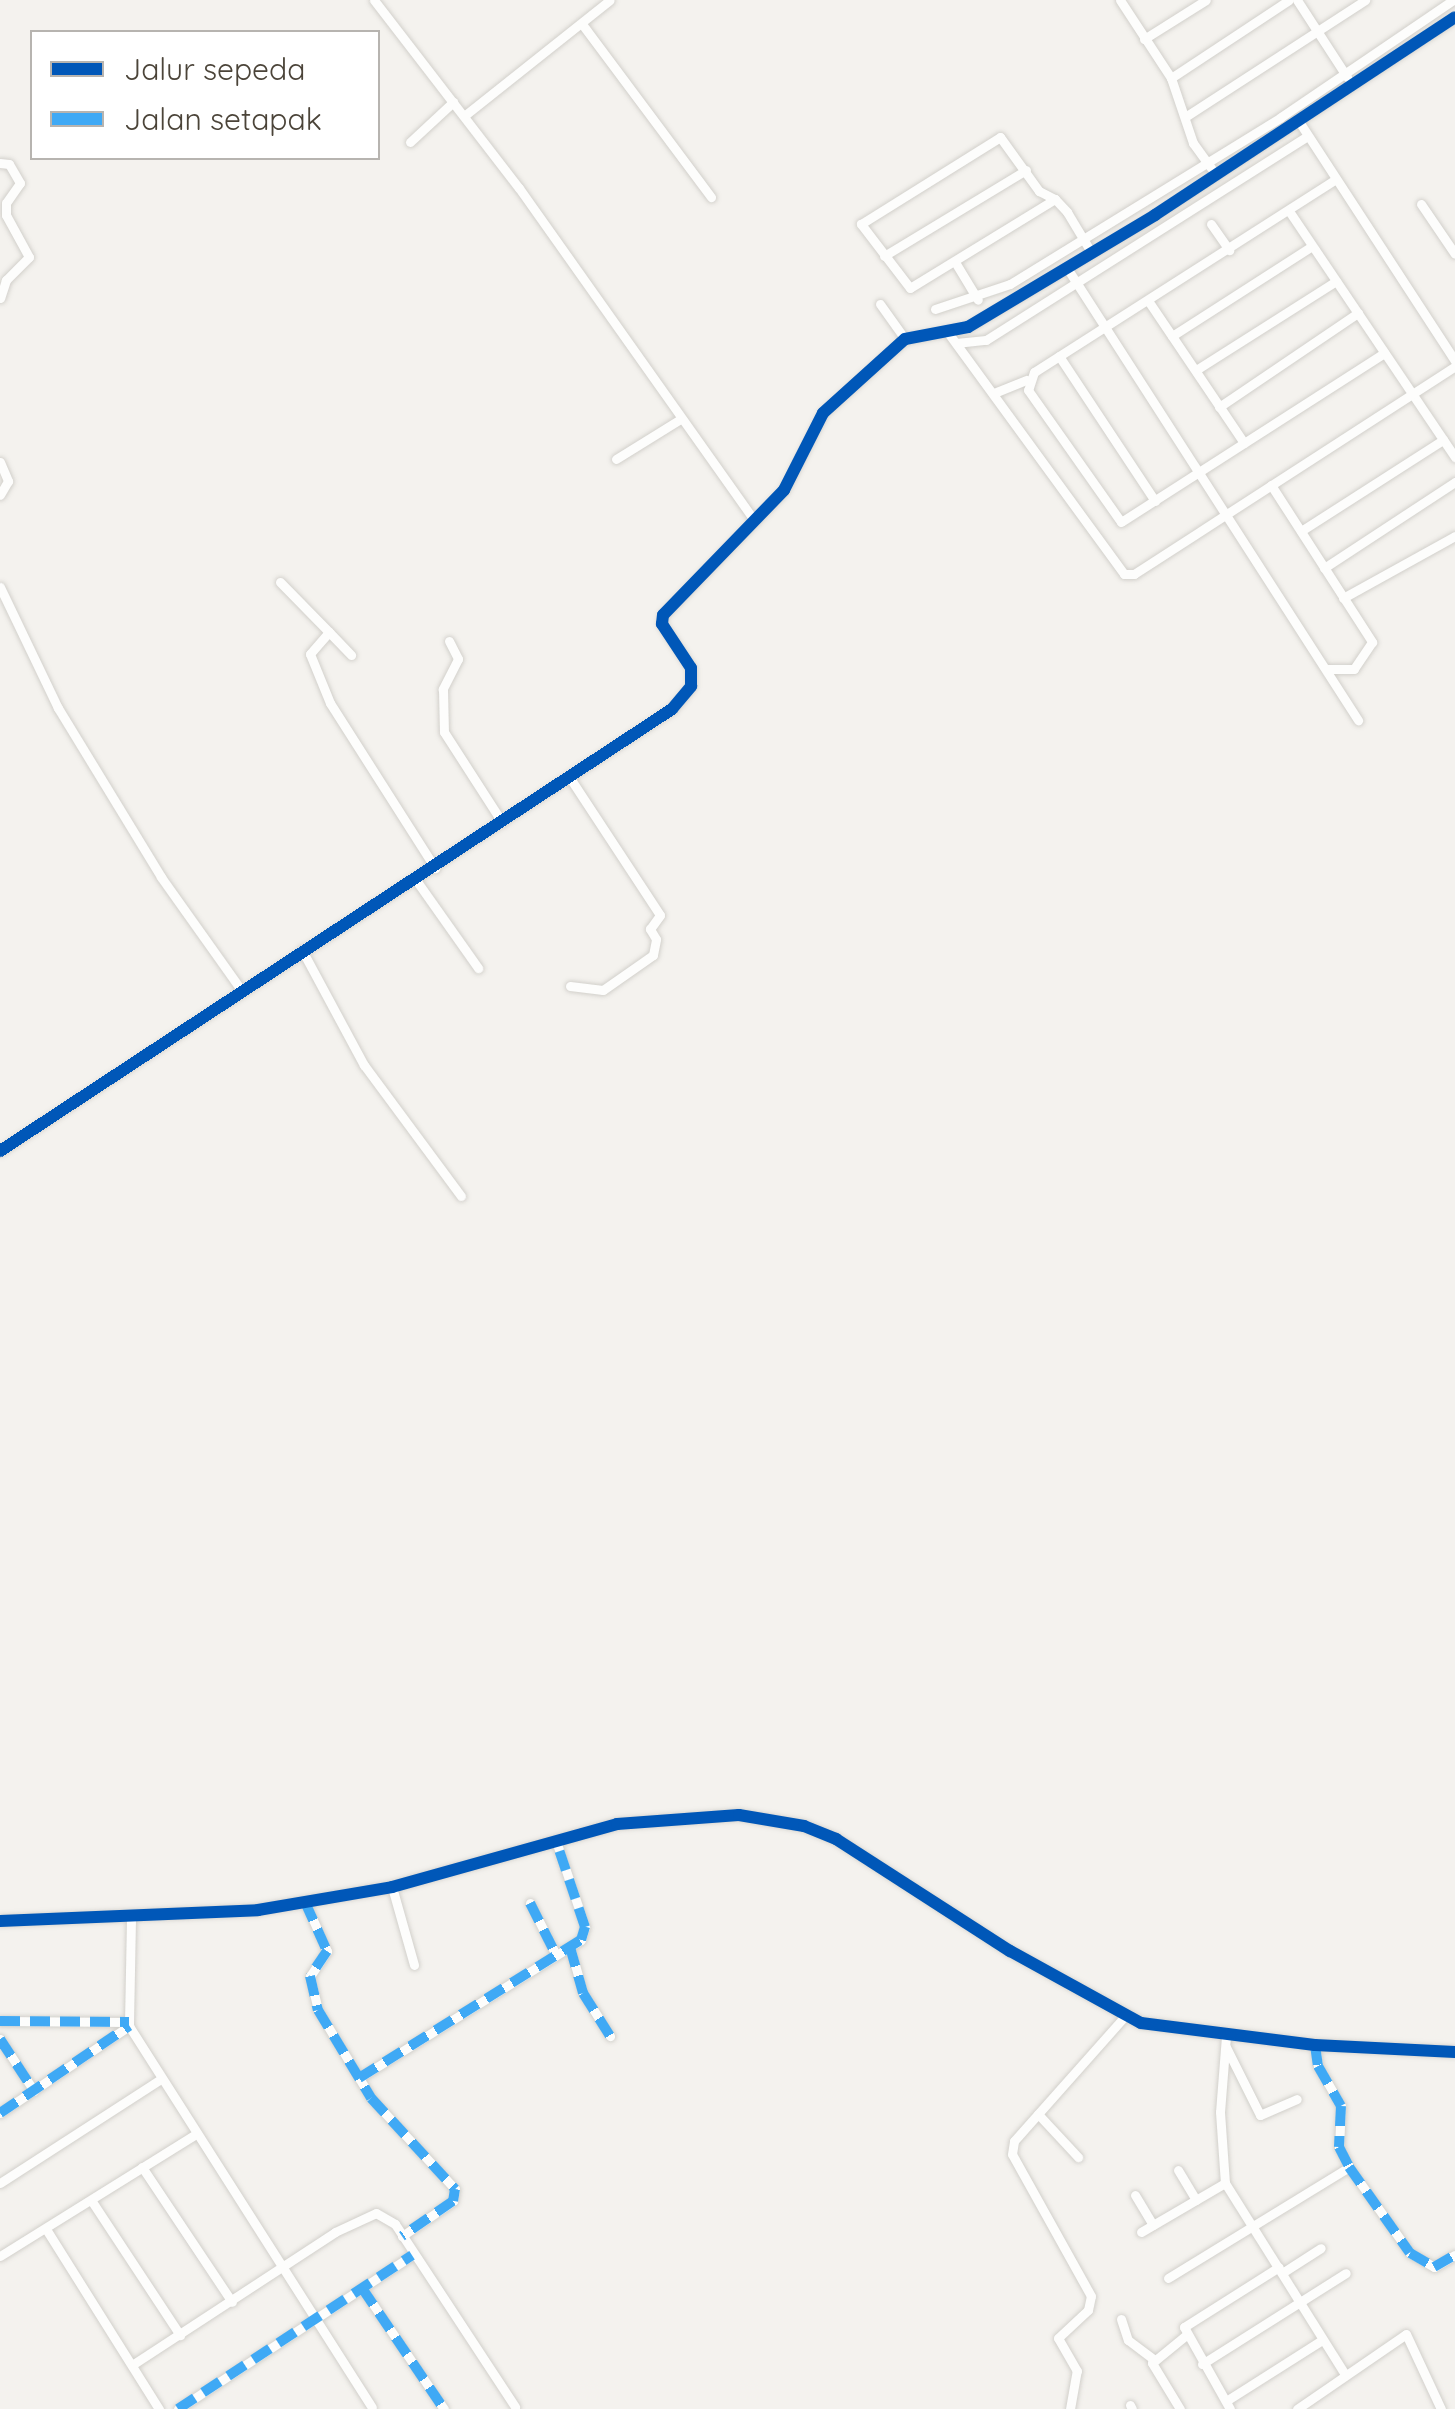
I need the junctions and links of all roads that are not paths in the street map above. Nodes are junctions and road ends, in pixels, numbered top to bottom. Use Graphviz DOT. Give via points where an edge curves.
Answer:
graph roads {
  1 [pos="374,0"];
  2 [pos="591,0"];
  3 [pos="610,0"];
  4 [pos="1120,0"];
  5 [pos="1179,0"];
  6 [pos="1206,0"];
  7 [pos="1264,0"];
  8 [pos="1289,0"];
  9 [pos="1297,0"];
  10 [pos="1365,0"];
  11 [pos="1453,0"];
  12 [pos="598,10"];
  13 [pos="1271,11"];
  14 [pos="1187,12"];
  15 [pos="1455,16"];
  16 [pos="582,24"];
  17 [pos="1316,31"];
  18 [pos="1144,39"];
  19 [pos="1345,75"];
  20 [pos="1170,78"];
  21 [pos="1352,84"];
  22 [pos="453,102"];
  23 [pos="464,116"];
  24 [pos="1185,117"];
  25 [pos="1281,118"];
  26 [pos="1298,120"];
  27 [pos="1288,127"];
  28 [pos="1308,136"];
  29 [pos="410,142"];
  30 [pos="0,163"];
  31 [pos="1208,164"];
  32 [pos="1026,170"];
  33 [pos="1216,175"];
  34 [pos="1336,179"];
  35 [pos="1205,182"];
  36 [pos="1214,196"];
  37 [pos="711,197"];
  38 [pos="1055,199"];
  39 [pos="1421,204"];
  40 [pos="1289,211"];
  41 [pos="1211,224"];
  42 [pos="1083,240"];
  43 [pos="1312,246"];
  44 [pos="1228,250"];
  45 [pos="1091,252"];
  46 [pos="1455,254"];
  47 [pos="884,256"];
  48 [pos="955,262"];
  49 [pos="1047,262"];
  50 [pos="1066,268"];
  51 [pos="1055,275"];
  52 [pos="1075,281"];
  53 [pos="1336,281"];
  54 [pos="0,298"];
  55 [pos="978,300"];
  56 [pos="1148,302"];
  57 [pos="880,304"];
  58 [pos="936,310"];
  59 [pos="1358,314"];
  60 [pos="1106,327"];
  61 [pos="1172,336"];
  62 [pos="952,338"];
  63 [pos="905,339"];
  64 [pos="1384,353"];
  65 [pos="1059,356"];
  66 [pos="1455,364"];
  67 [pos="1196,370"];
  68 [pos="1027,380"];
  69 [pos="994,392"];
  70 [pos="1413,395"];
  71 [pos="1219,406"];
  72 [pos="679,420"];
  73 [pos="1443,440"];
  74 [pos="1244,443"];
  75 [pos="1455,457"];
  76 [pos="616,459"];
  77 [pos="0,462"];
  78 [pos="1200,471"];
  79 [pos="1455,482"];
  80 [pos="1271,485"];
  81 [pos="0,494"];
  82 [pos="1155,502"];
  83 [pos="1228,513"];
  84 [pos="755,521"];
  85 [pos="1300,531"];
  86 [pos="1455,536"];
  87 [pos="1324,568"];
  88 [pos="280,582"];
  89 [pos="0,588"];
  90 [pos="1343,598"];
  91 [pos="329,632"];
  92 [pos="449,641"];
  93 [pos="351,655"];
  94 [pos="1326,670"];
  95 [pos="1358,720"];
  96 [pos="570,778"];
  97 [pos="502,822"];
  98 [pos="435,868"];
  99 [pos="416,880"];
  100 [pos="302,950"];
  101 [pos="478,968"];
  102 [pos="570,986"];
  103 [pos="242,992"];
  104 [pos="0,1151"];
  105 [pos="461,1196"];
  106 [pos="556,1841"];
  107 [pos="392,1887"];
  108 [pos="306,1902"];
  109 [pos="530,1904"];
  110 [pos="131,1919"];
  111 [pos="0,1920"];
  112 [pos="570,1947"];
  113 [pos="556,1955"];
  114 [pos="414,1964"];
  115 [pos="1124,2018"];
  116 [pos="0,2022"];
  117 [pos="129,2024"];
  118 [pos="610,2036"];
  119 [pos="0,2039"];
  120 [pos="1225,2040"];
  121 [pos="1315,2045"];
  122 [pos="1455,2052"];
  123 [pos="359,2078"];
  124 [pos="161,2080"];
  125 [pos="34,2091"];
  126 [pos="1297,2099"];
  127 [pos="0,2113"];
  128 [pos="1038,2114"];
  129 [pos="196,2134"];
  130 [pos="1078,2157"];
  131 [pos="1349,2166"];
  132 [pos="142,2167"];
  133 [pos="1178,2170"];
  134 [pos="0,2183"];
  135 [pos="1225,2183"];
  136 [pos="1135,2194"];
  137 [pos="90,2200"];
  138 [pos="1196,2200"];
  139 [pos="1252,2224"];
  140 [pos="1153,2225"];
  141 [pos="46,2229"];
  142 [pos="1141,2232"];
  143 [pos="402,2236"];
  144 [pos="1321,2248"];
  145 [pos="412,2255"];
  146 [pos="1455,2255"];
  147 [pos="0,2256"];
  148 [pos="282,2268"];
  149 [pos="1280,2270"];
  150 [pos="1346,2273"];
  151 [pos="1168,2278"];
  152 [pos="362,2288"];
  153 [pos="232,2302"];
  154 [pos="1300,2304"];
  155 [pos="314,2318"];
  156 [pos="1121,2319"];
  157 [pos="180,2335"];
  158 [pos="1185,2336"];
  159 [pos="1322,2340"];
  160 [pos="1153,2359"];
  161 [pos="1202,2364"];
  162 [pos="132,2365"];
  163 [pos="1344,2373"];
  164 [pos="1228,2405"];
  165 [pos="372,2407"];
  166 [pos="514,2407"];
  167 [pos="159,2409"];
  168 [pos="178,2409"];
  169 [pos="444,2409"];
  170 [pos="1070,2409"];
  171 [pos="1180,2409"];
  172 [pos="1297,2409"];
  173 [pos="1441,2409"];
  1 -- 22 [label="street"];
  2 -- 12 [label="street"];
  3 -- 12 [label="street"];
  4 -- 18 [label="street"];
  5 -- 14 [label="street"];
  6 -- 14 [label="street"];
  7 -- 13 [label="street"];
  8 -- 13 [label="street"];
  9 -- 17 [label="street"];
  10 -- 17 [label="street"];
  11 -- 19 [label="street"];
  12 -- 16 [label="street"];
  13 -- 20 [label="street"];
  14 -- 18 [label="street"];
  15 -- 21 [label="street"];
  16 -- 23 [label="street"];
  16 -- 37 [label="street"];
  17 -- 19 [label="street"];
  17 -- 24 [label="street"];
  18 -- 20 [label="street"];
  19 -- 21 [label="street"];
  19 -- 25 [label="street"];
  20 -- 24 [label="street"];
  21 -- 26 [label="street"];
  22 -- 23 [label="street"];
  22 -- 29 [label="street"];
  23 -- 72 [label="street"];
  24 -- 31 [label="street"];
  25 -- 27 [label="street"];
  25 -- 31 [label="street"];
  26 -- 27 [label="street"];
  26 -- 28 [label="street"];
  27 -- 33 [label="street"];
  28 -- 34 [label="street"];
  28 -- 36 [label="street"];
  30 -- 54 [label="street" via="9,164 20,182 6,215 29,257 6,280"];
  31 -- 33 [label="street"];
  31 -- 42 [label="street"];
  32 -- 38 [label="street" via="1039,191"];
  32 -- 47 [label="street"];
  32 -- 47 [label="street" via="1007,140 993,140 862,219"];
  33 -- 35 [label="street"];
  34 -- 40 [label="street"];
  34 -- 66 [label="street"];
  35 -- 36 [label="street"];
  35 -- 45 [label="street"];
  36 -- 52 [label="street"];
  38 -- 42 [label="street"];
  38 -- 48 [label="street"];
  39 -- 46 [label="street"];
  40 -- 43 [label="street"];
  40 -- 44 [label="street"];
  41 -- 44 [label="street"];
  42 -- 45 [label="street"];
  42 -- 49 [label="street"];
  43 -- 53 [label="street"];
  43 -- 61 [label="street"];
  44 -- 56 [label="street"];
  45 -- 50 [label="street"];
  47 -- 48 [label="street" via="910,288"];
  48 -- 55 [label="street"];
  49 -- 51 [label="street"];
  49 -- 55 [label="street"];
  50 -- 51 [label="street"];
  50 -- 52 [label="street"];
  51 -- 62 [label="street"];
  52 -- 60 [label="street"];
  52 -- 62 [label="street" via="980,344"];
  53 -- 59 [label="street"];
  53 -- 67 [label="street"];
  55 -- 58 [label="street"];
  56 -- 60 [label="street"];
  56 -- 61 [label="street"];
  57 -- 63 [label="street"];
  59 -- 64 [label="street"];
  59 -- 71 [label="street"];
  60 -- 65 [label="street"];
  60 -- 78 [label="street"];
  61 -- 67 [label="street"];
  62 -- 63 [label="street"];
  62 -- 69 [label="street"];
  63 -- 84 [label="street" via="823,413 801,465"];
  64 -- 70 [label="street"];
  64 -- 74 [label="street"];
  65 -- 68 [label="street"];
  65 -- 82 [label="street"];
  66 -- 70 [label="street"];
  67 -- 71 [label="street"];
  68 -- 69 [label="street"];
  68 -- 82 [label="street" via="1112,517 1121,522"];
  69 -- 83 [label="street" via="1116,570 1134,574"];
  70 -- 73 [label="street"];
  70 -- 80 [label="street"];
  71 -- 74 [label="street"];
  72 -- 76 [label="street"];
  72 -- 84 [label="street"];
  73 -- 75 [label="street"];
  73 -- 85 [label="street"];
  74 -- 78 [label="street"];
  77 -- 81 [label="street" via="8,481"];
  78 -- 82 [label="street"];
  78 -- 83 [label="street"];
  79 -- 87 [label="street"];
  80 -- 83 [label="street"];
  80 -- 85 [label="street"];
  83 -- 94 [label="street"];
  84 -- 96 [label="street" via="664,615 662,624 691,668 686,696"];
  85 -- 87 [label="street"];
  86 -- 90 [label="street"];
  87 -- 90 [label="street"];
  88 -- 91 [label="street"];
  89 -- 103 [label="street" via="58,708 161,877"];
  90 -- 94 [label="street" via="1372,650 1354,669"];
  91 -- 93 [label="street"];
  91 -- 98 [label="street" via="310,654 330,704"];
  92 -- 97 [label="street" via="458,659 442,689 441,722"];
  94 -- 95 [label="street"];
  96 -- 97 [label="street"];
  96 -- 102 [label="street" via="660,918 650,929 654,956 603,990"];
  97 -- 98 [label="street"];
  98 -- 99 [label="street"];
  99 -- 100 [label="street"];
  99 -- 101 [label="street"];
  100 -- 103 [label="street"];
  100 -- 105 [label="street" via="364,1065"];
  103 -- 104 [label="street"];
  106 -- 107 [label="street"];
  106 -- 112 [label="street" via="585,1928"];
  106 -- 115 [label="street" via="617,1824 677,1818 739,1815 804,1826 836,1839"];
  107 -- 108 [label="street"];
  107 -- 114 [label="street"];
  108 -- 110 [label="street"];
  108 -- 123 [label="street" via="326,1951 310,1976 312,1996"];
  109 -- 113 [label="street"];
  110 -- 111 [label="street"];
  110 -- 117 [label="street"];
  112 -- 113 [label="street"];
  112 -- 118 [label="street" via="583,1993"];
  113 -- 123 [label="street"];
  115 -- 120 [label="street"];
  115 -- 128 [label="street"];
  116 -- 117 [label="street"];
  117 -- 124 [label="street"];
  117 -- 125 [label="street"];
  119 -- 125 [label="street"];
  120 -- 121 [label="street"];
  120 -- 126 [label="street" via="1260,2115"];
  120 -- 135 [label="street"];
  121 -- 122 [label="street"];
  121 -- 131 [label="street" via="1318,2066 1342,2106 1339,2147"];
  123 -- 143 [label="street" via="457,2197"];
  124 -- 129 [label="street"];
  124 -- 134 [label="street"];
  125 -- 127 [label="street"];
  128 -- 130 [label="street"];
  128 -- 170 [label="street" via="1012,2154 1093,2304 1058,2338 1076,2371"];
  129 -- 132 [label="street"];
  129 -- 148 [label="street"];
  131 -- 139 [label="street"];
  131 -- 146 [label="street" via="1416,2258 1434,2267"];
  132 -- 137 [label="street"];
  132 -- 153 [label="street"];
  133 -- 138 [label="street"];
  135 -- 138 [label="street"];
  135 -- 139 [label="street"];
  136 -- 140 [label="street"];
  137 -- 141 [label="street"];
  137 -- 157 [label="street"];
  138 -- 140 [label="street"];
  139 -- 149 [label="street"];
  139 -- 151 [label="street"];
  140 -- 142 [label="street"];
  141 -- 147 [label="street"];
  141 -- 162 [label="street"];
  143 -- 145 [label="street"];
  143 -- 148 [label="street" via="376,2213"];
  144 -- 149 [label="street"];
  145 -- 152 [label="street"];
  145 -- 166 [label="street"];
  148 -- 153 [label="street"];
  148 -- 155 [label="street"];
  149 -- 154 [label="street"];
  149 -- 158 [label="street" via="1188,2323"];
  150 -- 154 [label="street"];
  152 -- 155 [label="street"];
  152 -- 169 [label="street"];
  153 -- 157 [label="street"];
  154 -- 159 [label="street"];
  154 -- 161 [label="street"];
  155 -- 165 [label="street"];
  155 -- 168 [label="street"];
  156 -- 160 [label="street" via="1128,2340"];
  157 -- 162 [label="street"];
  158 -- 160 [label="street"];
  158 -- 161 [label="street"];
  159 -- 163 [label="street"];
  159 -- 164 [label="street"];
  160 -- 171 [label="street"];
  161 -- 164 [label="street"];
  162 -- 167 [label="street"];
  163 -- 172 [label="street"];
  163 -- 173 [label="street" via="1406,2334"];
}
